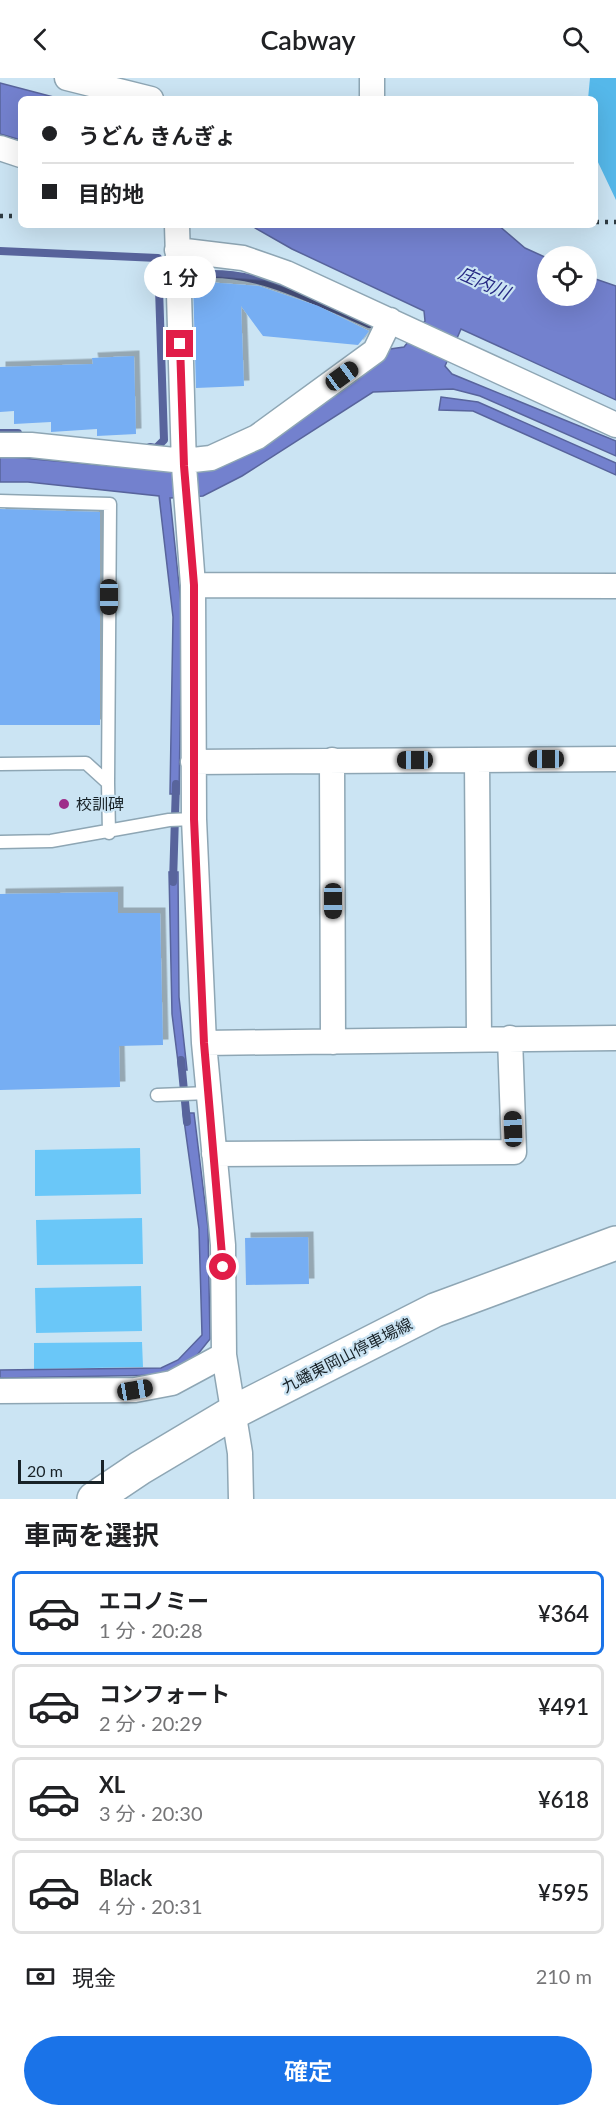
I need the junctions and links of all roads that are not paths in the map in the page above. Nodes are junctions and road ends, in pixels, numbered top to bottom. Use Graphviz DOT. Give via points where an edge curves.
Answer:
graph roads {
  1 [pos="67,78"];
  2 [pos="372,78"];
  3 [pos="139,96"];
  4 [pos="372,96"];
  5 [pos="0,148"];
  6 [pos="18,153"];
  7 [pos="177,228"];
  8 [pos="177,250"];
  9 [pos="386,328"];
  10 [pos="616,425"];
  11 [pos="0,445"];
  12 [pos="184,464"];
  13 [pos="0,501"];
  14 [pos="194,585"];
  15 [pos="616,586"];
  16 [pos="332,759"];
  17 [pos="616,759"];
  18 [pos="477,760"];
  19 [pos="193,762"];
  20 [pos="0,764"];
  21 [pos="108,783"];
  22 [pos="189,819"];
  23 [pos="109,832"];
  24 [pos="0,842"];
  25 [pos="510,1038"];
  26 [pos="616,1038"];
  27 [pos="479,1039"];
  28 [pos="333,1042"];
  29 [pos="204,1043"];
  30 [pos="202,1093"];
  31 [pos="157,1095"];
  32 [pos="214,1155"];
  33 [pos="616,1243"];
  34 [pos="224,1354"];
  35 [pos="0,1391"];
  36 [pos="234,1412"];
  37 [pos="94,1499"];
  38 [pos="241,1499"];
  1 -- 3 [label="street"];
  2 -- 4 [label="street"];
  5 -- 6 [label="street"];
  7 -- 8 [label="street"];
  8 -- 9 [label="street" via="243,258 286,273"];
  8 -- 12 [label="street"];
  9 -- 10 [label="street" via="412,330"];
  9 -- 12 [label="street" via="375,351 257,437 211,458"];
  11 -- 12 [label="street" via="31,445"];
  12 -- 14 [label="street"];
  13 -- 21 [label="lane" via="110,504"];
  14 -- 15 [label="street"];
  14 -- 19 [label="street"];
  16 -- 18 [label="street"];
  16 -- 19 [label="street"];
  16 -- 28 [label="street"];
  17 -- 18 [label="street"];
  18 -- 27 [label="street"];
  19 -- 22 [label="street"];
  20 -- 21 [label="lane" via="86,763"];
  21 -- 23 [label="lane"];
  22 -- 23 [label="lane"];
  22 -- 29 [label="street"];
  23 -- 24 [label="lane" via="51,841"];
  25 -- 26 [label="street"];
  25 -- 27 [label="street"];
  25 -- 32 [label="street" via="514,1152"];
  27 -- 28 [label="street"];
  28 -- 29 [label="street"];
  29 -- 30 [label="street"];
  30 -- 31 [label="lane"];
  30 -- 32 [label="street"];
  32 -- 34 [label="street" via="223,1245"];
  33 -- 36 [label="main road, 九蟠東岡山停車場線" via="435,1310"];
  34 -- 35 [label="street" via="172,1383 135,1390"];
  34 -- 36 [label="street"];
  36 -- 37 [label="main road, 九蟠東岡山停車場線"];
  36 -- 38 [label="street"];
}
